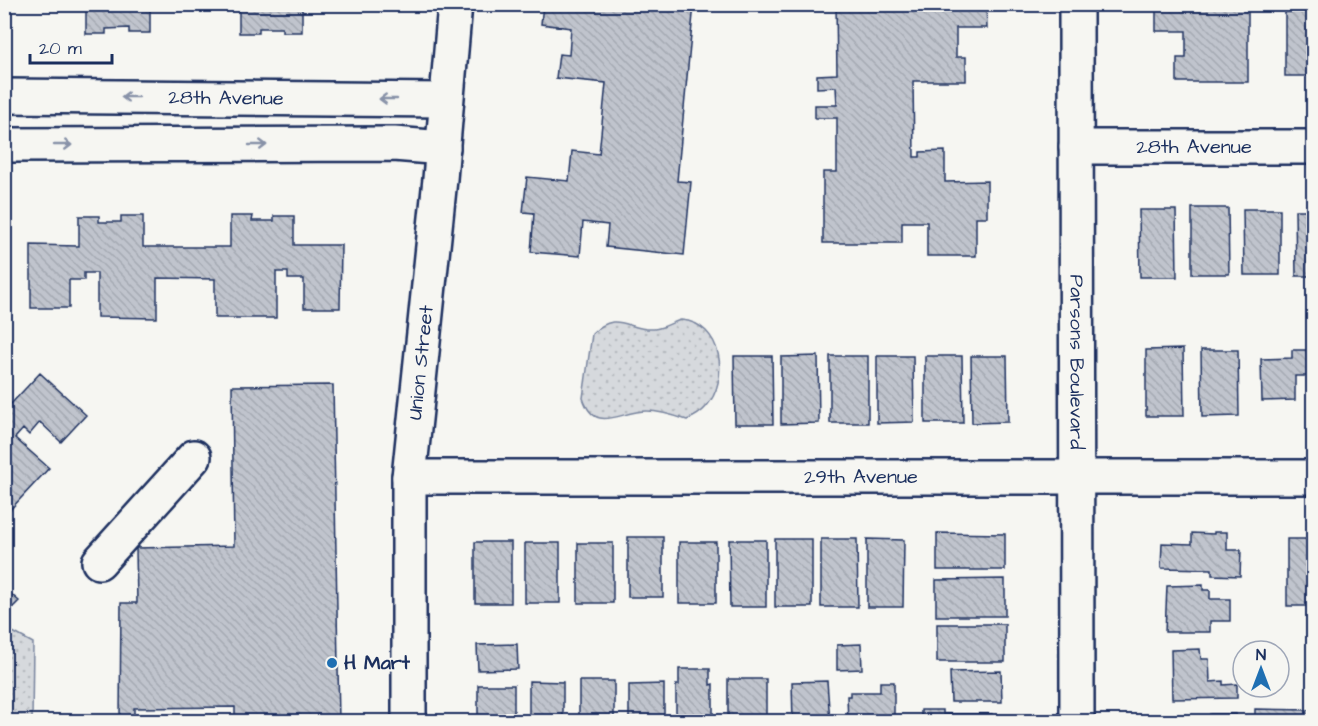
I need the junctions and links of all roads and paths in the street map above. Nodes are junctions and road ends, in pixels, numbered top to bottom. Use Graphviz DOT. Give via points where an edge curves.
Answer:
graph roads {
  1 [pos="455,4"];
  2 [pos="1076,4"];
  3 [pos="4,96"];
  4 [pos="446,100"];
  5 [pos="4,145"];
  6 [pos="1076,147"];
  7 [pos="1314,147"];
  8 [pos="443,148"];
  9 [pos="194,457"];
  10 [pos="409,477"];
  11 [pos="1077,477"];
  12 [pos="1314,477"];
  13 [pos="99,562"];
  14 [pos="409,722"];
  15 [pos="1077,722"];
  1 -- 4 [label="street, Union Street"];
  2 -- 6 [label="street, Parsons Boulevard"];
  4 -- 3 [label="street, 28th Avenue, one-way"];
  4 -- 8 [label="street, Union Street"];
  5 -- 8 [label="street, one-way" via="394,144"];
  6 -- 7 [label="street, 28th Avenue"];
  6 -- 11 [label="street, Parsons Boulevard"];
  8 -- 10 [label="street, Union Street"];
  9 -- 13 [label="street"];
  10 -- 11 [label="street, 29th Avenue"];
  10 -- 14 [label="street, Union Street"];
  11 -- 12 [label="street, 29th Avenue"];
  11 -- 15 [label="street, Parsons Boulevard"];
}
